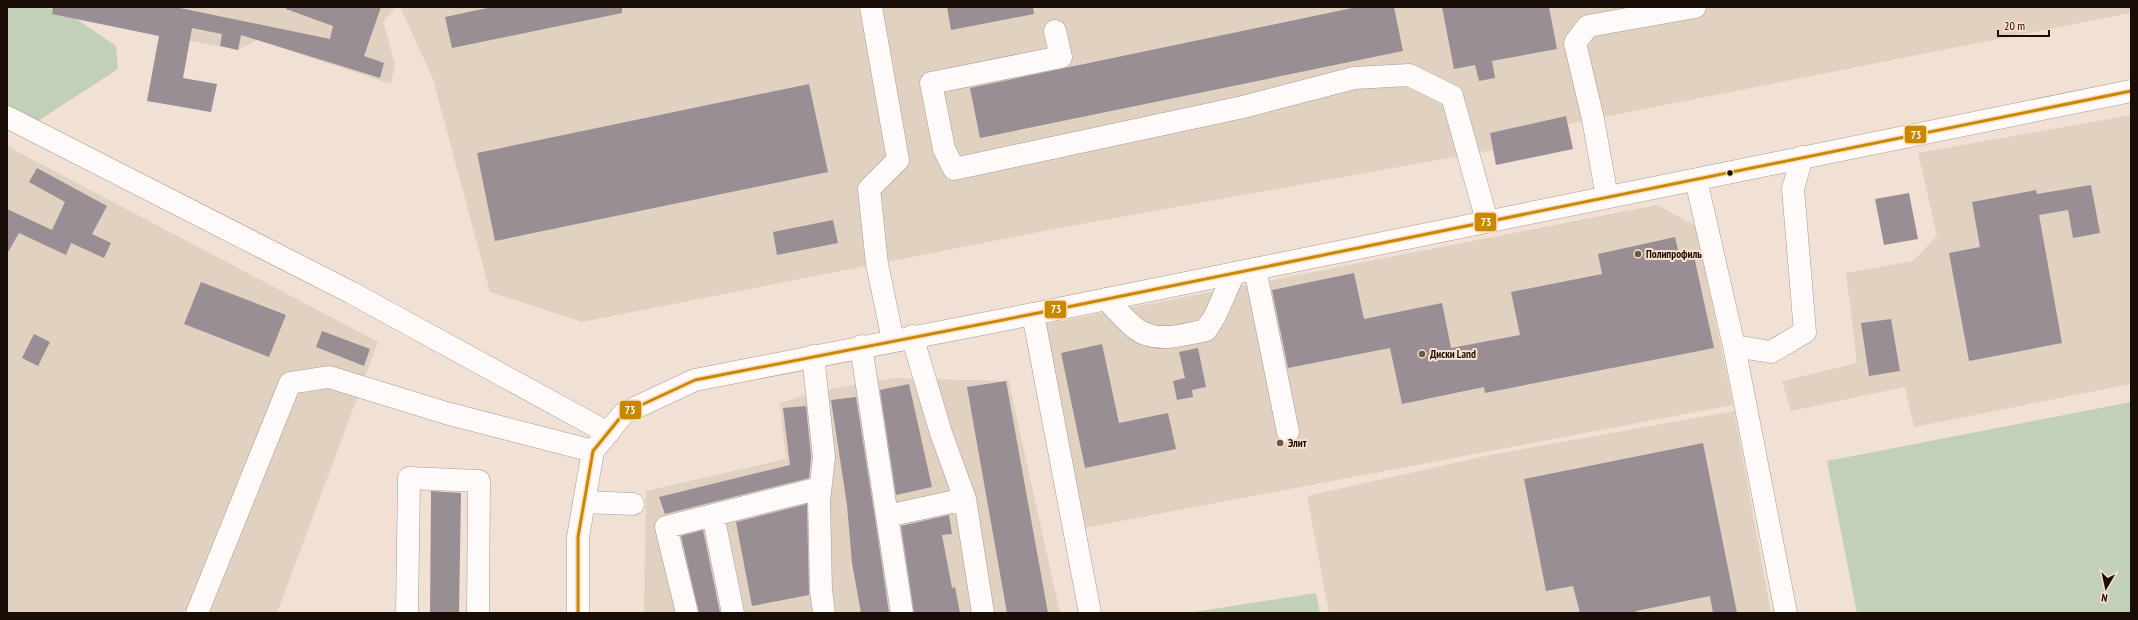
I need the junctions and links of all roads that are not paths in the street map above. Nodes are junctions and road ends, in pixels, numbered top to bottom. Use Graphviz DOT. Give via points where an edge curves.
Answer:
graph roads {
  1 [pos="871,7"];
  2 [pos="1695,7"];
  3 [pos="1055,31"];
  4 [pos="2131,91"];
  5 [pos="7,118"];
  6 [pos="1802,158"];
  7 [pos="1696,180"];
  8 [pos="1607,197"];
  9 [pos="1486,221"];
  10 [pos="1255,268"];
  11 [pos="1234,273"];
  12 [pos="1106,299"];
  13 [pos="1033,314"];
  14 [pos="902,338"];
  15 [pos="861,346"];
  16 [pos="1734,346"];
  17 [pos="813,356"];
  18 [pos="1288,432"];
  19 [pos="608,433"];
  20 [pos="593,451"];
  21 [pos="820,488"];
  22 [pos="965,499"];
  23 [pos="584,502"];
  24 [pos="633,504"];
  25 [pos="713,515"];
  26 [pos="887,516"];
  27 [pos="674,559"];
  28 [pos="197,613"];
  29 [pos="407,613"];
  30 [pos="478,613"];
  31 [pos="578,613"];
  32 [pos="674,613"];
  33 [pos="687,613"];
  34 [pos="733,613"];
  35 [pos="824,613"];
  36 [pos="902,613"];
  37 [pos="983,613"];
  38 [pos="1090,613"];
  39 [pos="1786,613"];
  1 -- 14 [label="main road" via="898,160 869,189 877,264"];
  2 -- 8 [label="main road" via="1588,26 1575,43 1593,119"];
  3 -- 9 [label="main road" via="1061,57 931,83 944,149 954,169 1243,107 1354,78 1410,75 1452,96"];
  4 -- 6 [label="main road"];
  5 -- 19 [label="main road" via="352,293"];
  6 -- 7 [label="main road"];
  6 -- 16 [label="main road" via="1793,188 1805,332 1771,352"];
  7 -- 8 [label="main road"];
  7 -- 16 [label="main road"];
  8 -- 9 [label="main road"];
  9 -- 10 [label="main road"];
  10 -- 11 [label="main road"];
  10 -- 18 [label="main road"];
  11 -- 12 [label="main road"];
  11 -- 12 [label="main road" via="1206,330 1185,335 1156,337 1136,329"];
  12 -- 13 [label="main road"];
  13 -- 14 [label="main road"];
  13 -- 38 [label="main road"];
  14 -- 15 [label="main road"];
  14 -- 22 [label="main road"];
  15 -- 17 [label="main road"];
  15 -- 26 [label="main road"];
  16 -- 39 [label="main road"];
  17 -- 19 [label="main road" via="695,380 624,413"];
  17 -- 21 [label="main road" via="824,457"];
  19 -- 20 [label="main road"];
  20 -- 23 [label="main road"];
  20 -- 28 [label="main road" via="454,415 329,377 290,383"];
  21 -- 25 [label="main road"];
  21 -- 35 [label="main road" via="820,590"];
  22 -- 26 [label="main road"];
  22 -- 37 [label="main road"];
  23 -- 24 [label="main road"];
  23 -- 31 [label="main road" via="578,538"];
  25 -- 27 [label="main road" via="666,527"];
  25 -- 34 [label="main road"];
  26 -- 36 [label="main road"];
  27 -- 32 [label="main road"];
  27 -- 33 [label="main road"];
  29 -- 30 [label="main road" via="409,478 479,481"];
}
